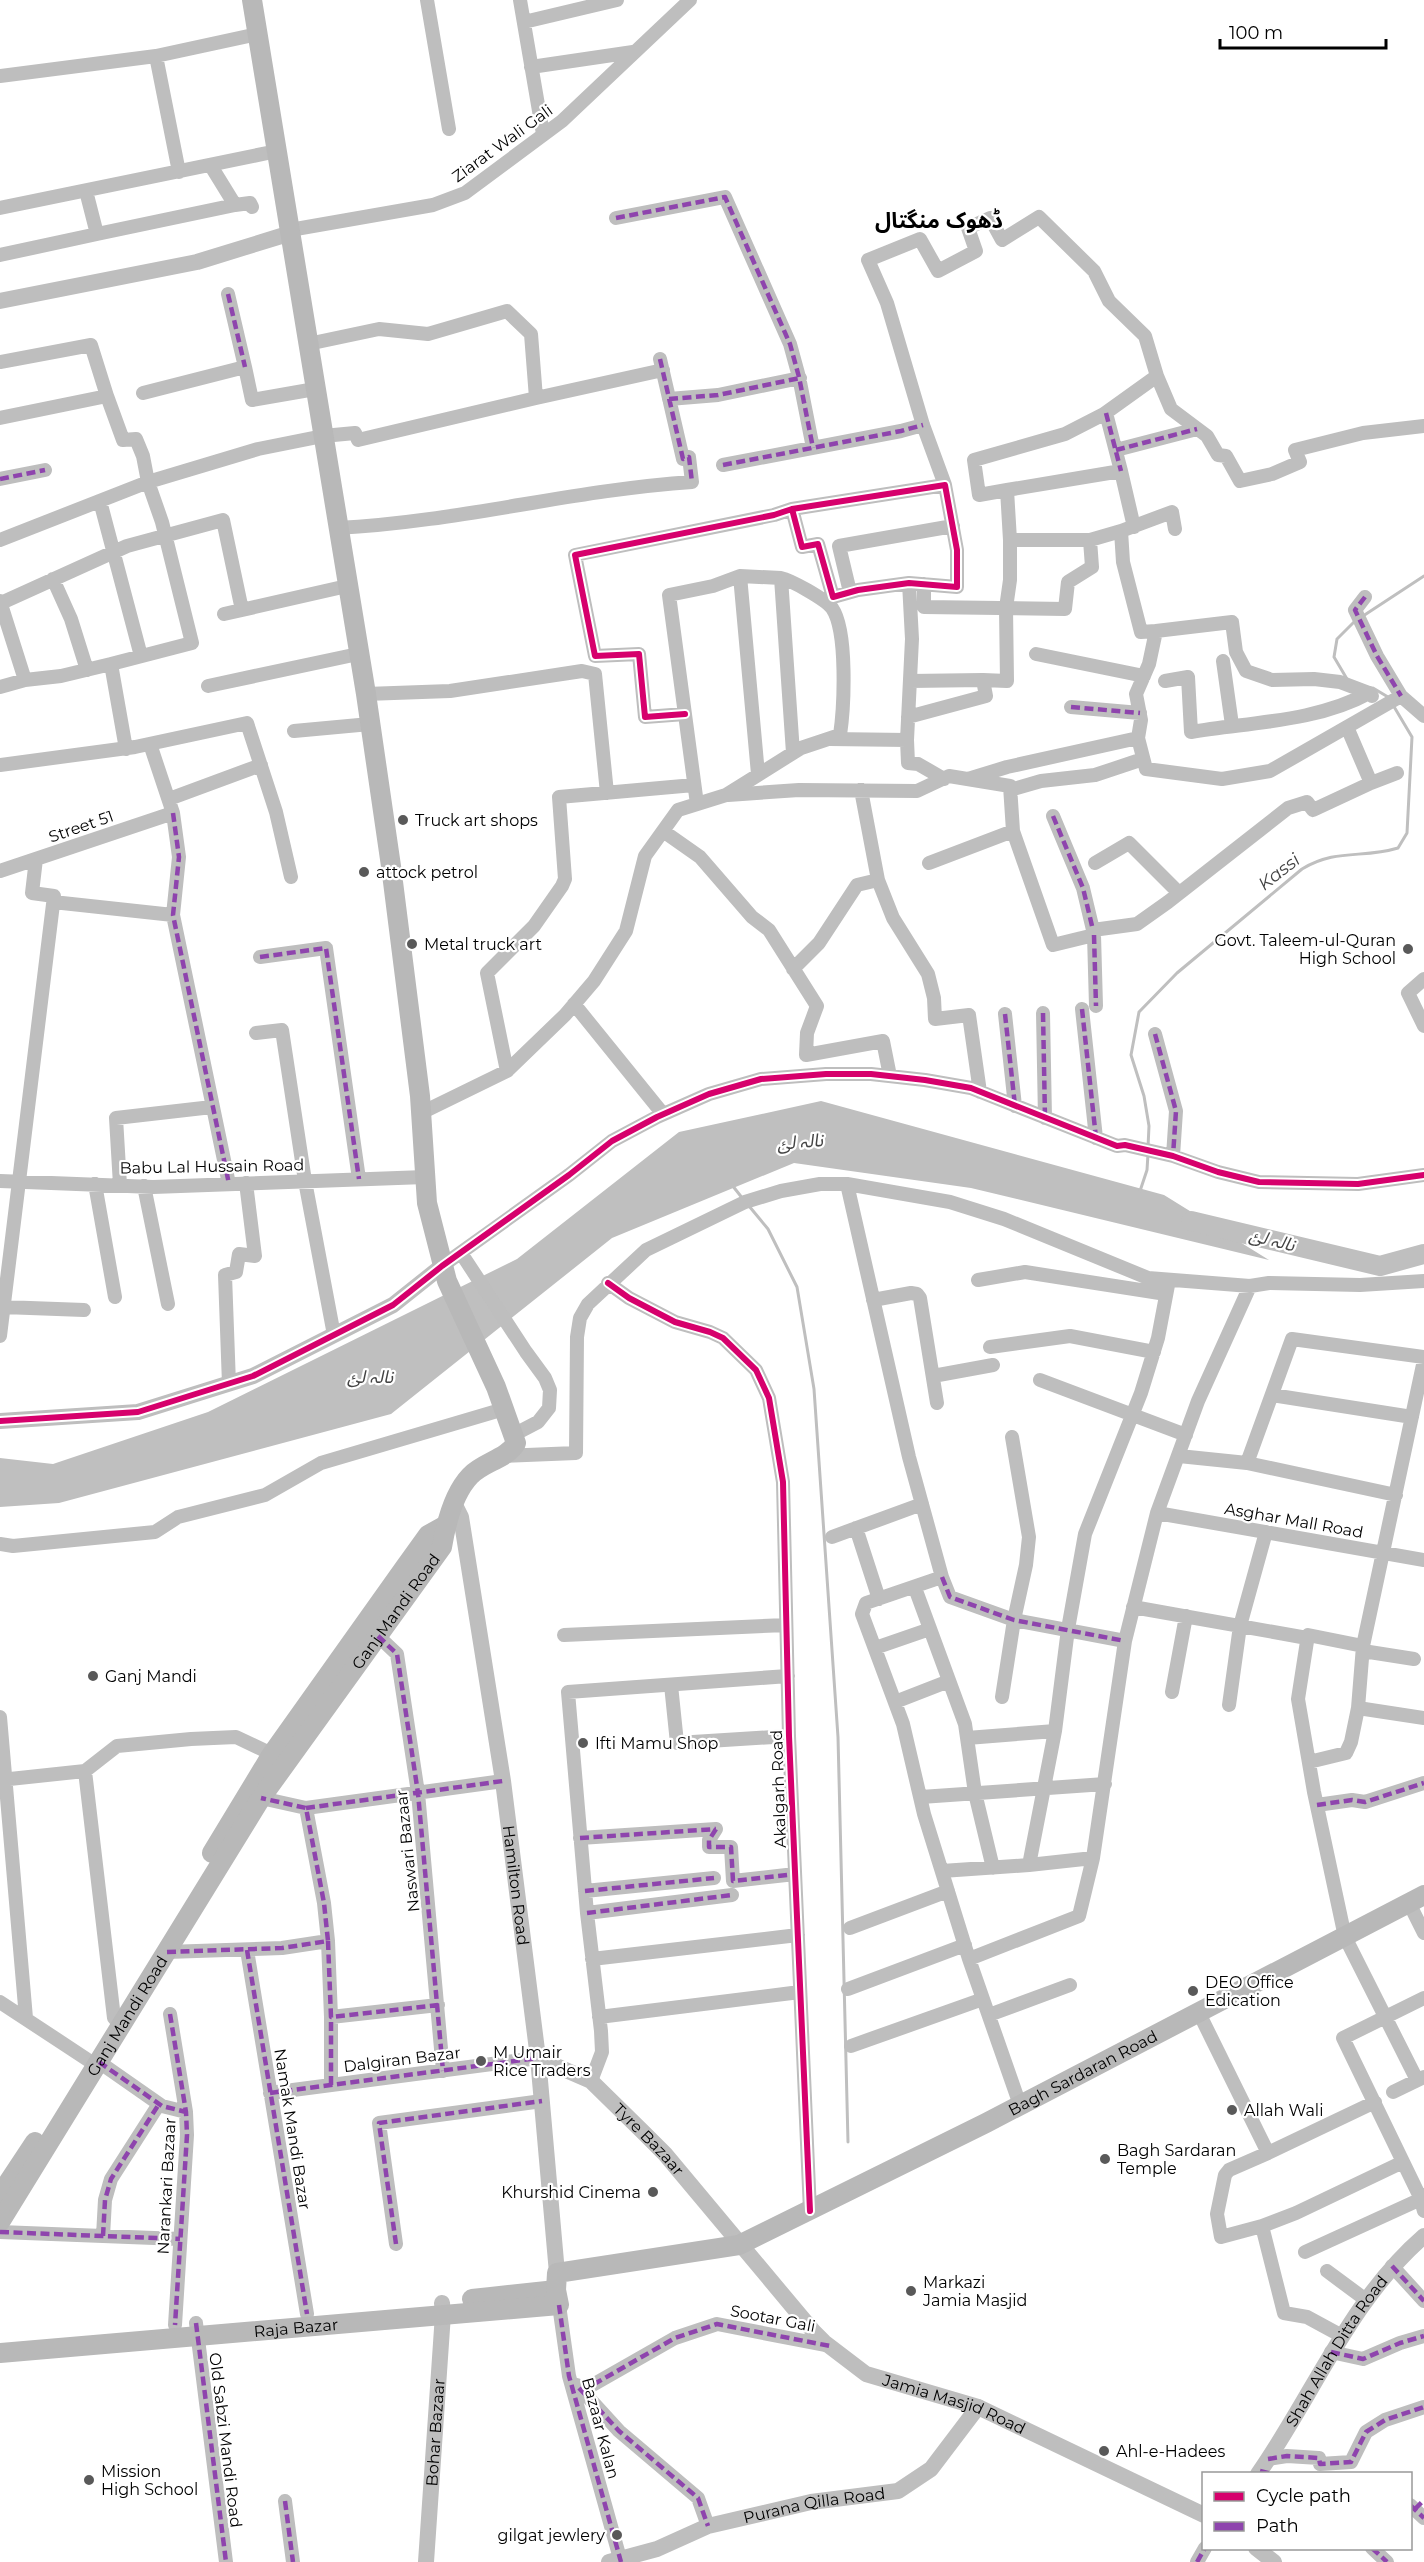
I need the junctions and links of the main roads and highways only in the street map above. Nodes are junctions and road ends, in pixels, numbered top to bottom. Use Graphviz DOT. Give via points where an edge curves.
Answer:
graph roads {
  1 [pos="252,0"];
  2 [pos="446,1525"];
  3 [pos="255,1795"];
  4 [pos="1416,1899"];
  5 [pos="93,2061"];
  6 [pos="0,2195"];
  7 [pos="0,2222"];
  8 [pos="443,2308"];
  9 [pos="196,2329"];
  10 [pos="0,2340"];
  11 [pos="0,2353"];
  1 -- 2 [label="main road" via="366,694 421,1113 427,1203 445,1273 515,1434 512,1450 470,1476"];
  2 -- 3 [label="main road, Ganj Mandi Road" via="442,1547"];
  2 -- 3 [label="main road, Ganj Mandi Road" via="428,1535 272,1754"];
  3 -- 5 [label="main road, Ganj Mandi Road" via="114,2018"];
  3 -- 5 [label="main road, Ganj Mandi Road" via="168,1952"];
  4 -- 8 [label="main road, Bagh Sardaran Road" via="740,2245 557,2289"];
  5 -- 6 [label="main road, Ganj Mandi Road"];
  5 -- 7 [label="main road, Ganj Mandi Road"];
  8 -- 9 [label="main road, Raja Bazar"];
  8 -- 9 [label="main road" via="307,2314"];
  9 -- 10 [label="main road" via="175,2325"];
  9 -- 11 [label="main road, Raja Bazar"];
}
